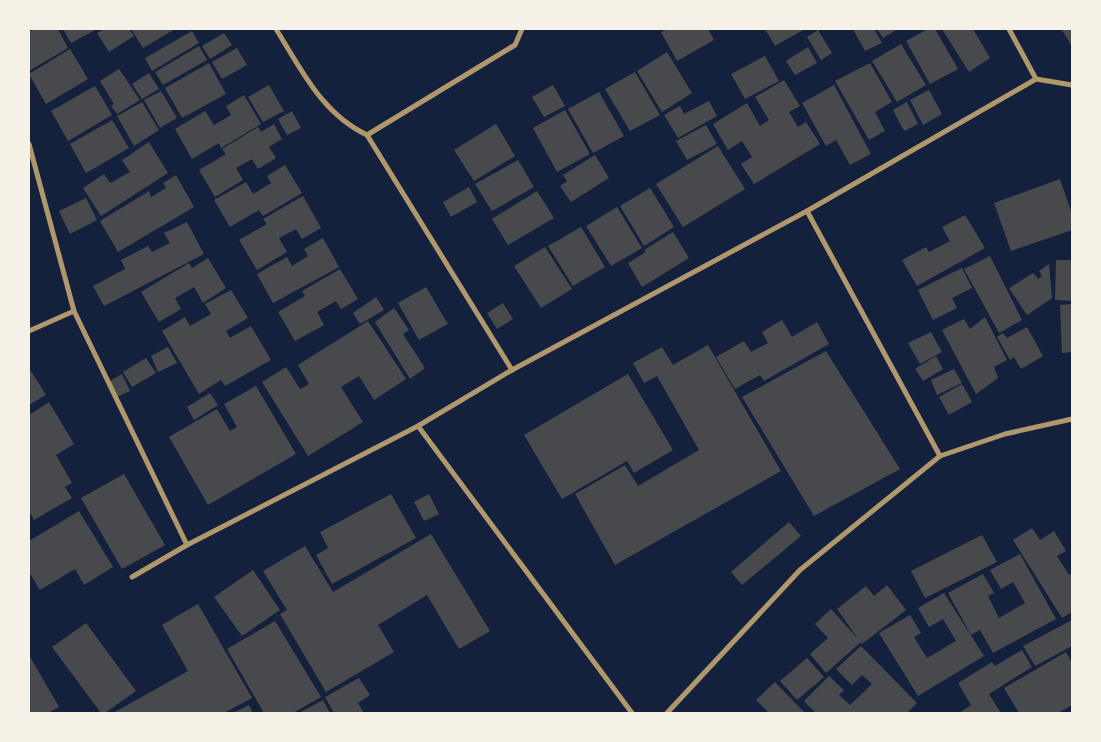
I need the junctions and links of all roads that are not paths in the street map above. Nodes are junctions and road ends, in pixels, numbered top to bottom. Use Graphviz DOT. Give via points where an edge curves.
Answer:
graph roads {
  1 [pos="276,29"];
  2 [pos="522,29"];
  3 [pos="1009,29"];
  4 [pos="1036,79"];
  5 [pos="1072,85"];
  6 [pos="367,135"];
  7 [pos="29,144"];
  8 [pos="807,211"];
  9 [pos="74,311"];
  10 [pos="29,331"];
  11 [pos="512,370"];
  12 [pos="1072,419"];
  13 [pos="418,426"];
  14 [pos="940,456"];
  15 [pos="188,545"];
  16 [pos="132,577"];
  17 [pos="632,713"];
  18 [pos="667,713"];
  1 -- 6 [label="street" via="318,95 350,127"];
  2 -- 6 [label="street" via="515,45"];
  3 -- 4 [label="street"];
  4 -- 5 [label="street"];
  4 -- 8 [label="street"];
  6 -- 11 [label="street"];
  7 -- 9 [label="street"];
  8 -- 11 [label="street"];
  8 -- 14 [label="street"];
  9 -- 10 [label="street"];
  9 -- 15 [label="street"];
  11 -- 13 [label="street"];
  12 -- 14 [label="street" via="1005,434"];
  13 -- 15 [label="street"];
  13 -- 17 [label="street"];
  14 -- 18 [label="street" via="800,570"];
  15 -- 16 [label="street"];
}
